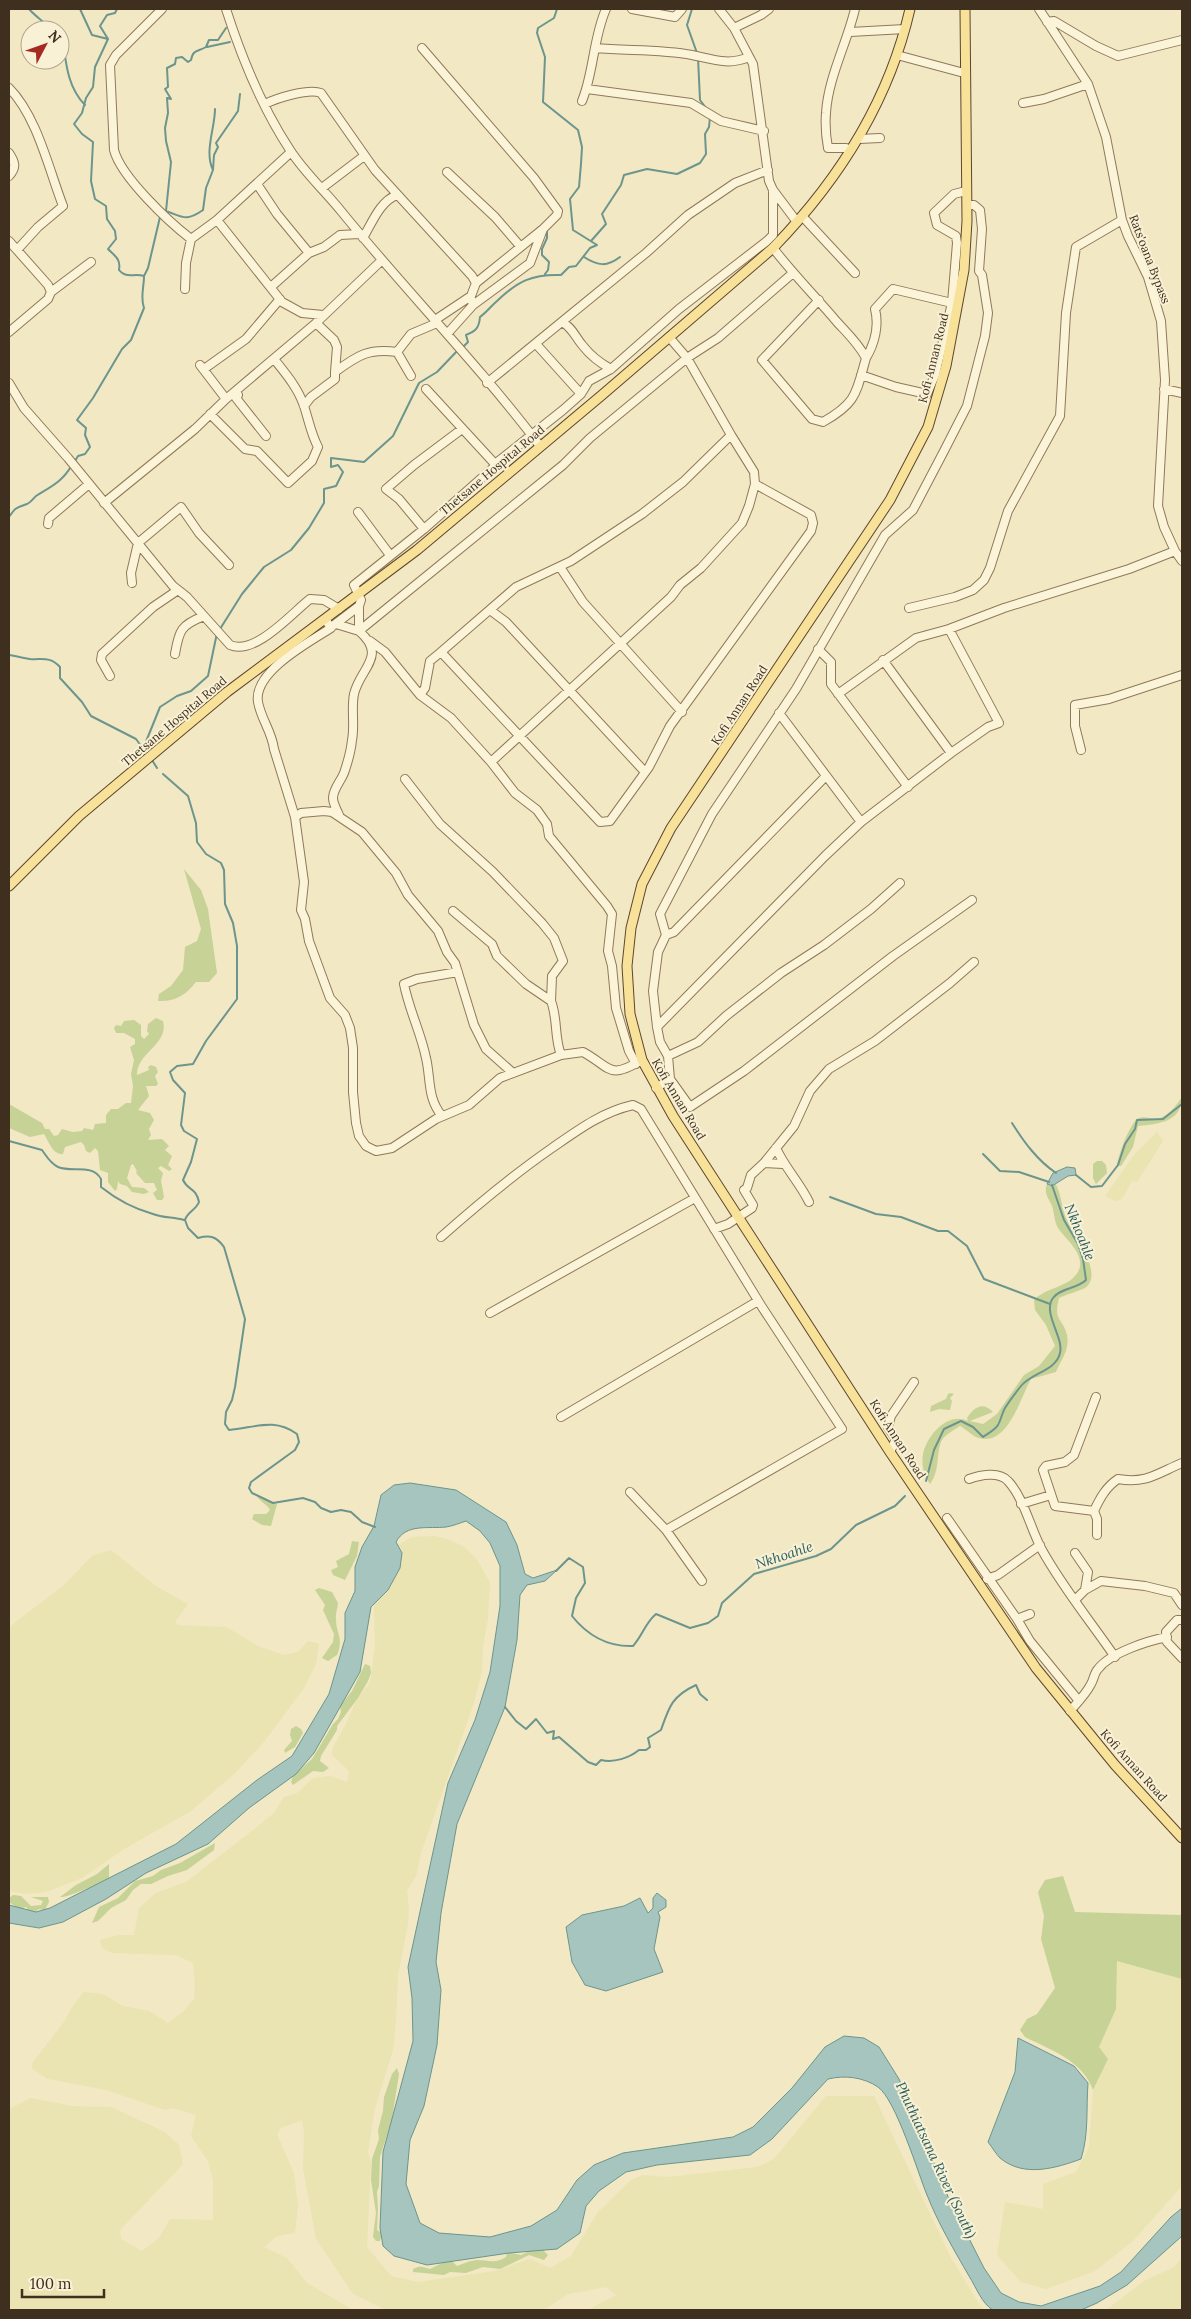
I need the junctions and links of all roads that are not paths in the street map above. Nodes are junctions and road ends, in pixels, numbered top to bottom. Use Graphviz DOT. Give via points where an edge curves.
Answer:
graph roads {
  1 [pos="162,9"];
  2 [pos="226,9"];
  3 [pos="606,9"];
  4 [pos="632,9"];
  5 [pos="682,9"];
  6 [pos="719,9"];
  7 [pos="769,9"];
  8 [pos="855,9"];
  9 [pos="910,9"];
  10 [pos="963,9"];
  11 [pos="1039,9"];
  12 [pos="1047,22"];
  13 [pos="734,28"];
  14 [pos="905,29"];
  15 [pos="850,32"];
  16 [pos="1182,40"];
  17 [pos="422,48"];
  18 [pos="595,48"];
  19 [pos="896,55"];
  20 [pos="749,57"];
  21 [pos="964,73"];
  22 [pos="1088,84"];
  23 [pos="9,88"];
  24 [pos="587,89"];
  25 [pos="582,101"];
  26 [pos="1023,103"];
  27 [pos="265,104"];
  28 [pos="764,131"];
  29 [pos="858,138"];
  30 [pos="880,138"];
  31 [pos="851,150"];
  32 [pos="9,152"];
  33 [pos="291,152"];
  34 [pos="364,156"];
  35 [pos="768,170"];
  36 [pos="447,172"];
  37 [pos="9,176"];
  38 [pos="257,184"];
  39 [pos="322,188"];
  40 [pos="773,190"];
  41 [pos="966,191"];
  42 [pos="397,195"];
  43 [pos="966,205"];
  44 [pos="799,219"];
  45 [pos="216,220"];
  46 [pos="1122,220"];
  47 [pos="543,229"];
  48 [pos="361,236"];
  49 [pos="192,239"];
  50 [pos="9,242"];
  51 [pos="520,246"];
  52 [pos="773,248"];
  53 [pos="17,250"];
  54 [pos="308,253"];
  55 [pos="381,261"];
  56 [pos="91,262"];
  57 [pos="793,273"];
  58 [pos="855,273"];
  59 [pos="476,282"];
  60 [pos="272,286"];
  61 [pos="185,289"];
  62 [pos="51,292"];
  63 [pos="472,296"];
  64 [pos="280,299"];
  65 [pos="819,300"];
  66 [pos="952,303"];
  67 [pos="473,305"];
  68 [pos="324,315"];
  69 [pos="436,321"];
  70 [pos="562,322"];
  71 [pos="316,323"];
  72 [pos="9,332"];
  73 [pos="447,334"];
  74 [pos="669,337"];
  75 [pos="536,344"];
  76 [pos="397,352"];
  77 [pos="686,358"];
  78 [pos="866,358"];
  79 [pos="274,359"];
  80 [pos="610,368"];
  81 [pos="336,372"];
  82 [pos="861,375"];
  83 [pos="411,376"];
  84 [pos="9,383"];
  85 [pos="487,383"];
  86 [pos="426,389"];
  87 [pos="1164,389"];
  88 [pos="236,392"];
  89 [pos="581,394"];
  90 [pos="1182,394"];
  91 [pos="226,399"];
  92 [pos="304,406"];
  93 [pos="210,414"];
  94 [pos="462,429"];
  95 [pos="532,435"];
  96 [pos="731,435"];
  97 [pos="266,436"];
  98 [pos="540,446"];
  99 [pos="495,464"];
  100 [pos="89,484"];
  101 [pos="756,484"];
  102 [pos="104,503"];
  103 [pos="358,512"];
  104 [pos="48,524"];
  105 [pos="424,529"];
  106 [pos="138,543"];
  107 [pos="1175,551"];
  108 [pos="390,555"];
  109 [pos="1182,561"];
  110 [pos="229,565"];
  111 [pos="560,567"];
  112 [pos="132,583"];
  113 [pos="178,590"];
  114 [pos="359,594"];
  115 [pos="359,606"];
  116 [pos="909,608"];
  117 [pos="339,609"];
  118 [pos="490,610"];
  119 [pos="204,616"];
  120 [pos="325,619"];
  121 [pos="333,626"];
  122 [pos="949,629"];
  123 [pos="359,631"];
  124 [pos="370,641"];
  125 [pos="620,643"];
  126 [pos="818,649"];
  127 [pos="441,652"];
  128 [pos="175,654"];
  129 [pos="883,660"];
  130 [pos="1182,675"];
  131 [pos="110,676"];
  132 [pos="569,690"];
  133 [pos="838,694"];
  134 [pos="420,695"];
  135 [pos="682,712"];
  136 [pos="779,713"];
  137 [pos="519,737"];
  138 [pos="1081,750"];
  139 [pos="951,753"];
  140 [pos="491,762"];
  141 [pos="644,772"];
  142 [pos="825,777"];
  143 [pos="405,779"];
  144 [pos="908,787"];
  145 [pos="339,816"];
  146 [pos="295,818"];
  147 [pos="861,822"];
  148 [pos="900,884"];
  149 [pos="9,886"];
  150 [pos="972,900"];
  151 [pos="453,911"];
  152 [pos="666,936"];
  153 [pos="974,962"];
  154 [pos="458,972"];
  155 [pos="551,1001"];
  156 [pos="657,1027"];
  157 [pos="561,1055"];
  158 [pos="668,1056"];
  159 [pos="639,1062"];
  160 [pos="513,1073"];
  161 [pos="670,1079"];
  162 [pos="656,1088"];
  163 [pos="442,1116"];
  164 [pos="776,1148"];
  165 [pos="764,1163"];
  166 [pos="783,1164"];
  167 [pos="695,1198"];
  168 [pos="809,1202"];
  169 [pos="739,1218"];
  170 [pos="714,1229"];
  171 [pos="441,1236"];
  172 [pos="758,1301"];
  173 [pos="490,1313"];
  174 [pos="914,1382"];
  175 [pos="1096,1397"];
  176 [pos="561,1417"];
  177 [pos="890,1452"];
  178 [pos="1182,1463"];
  179 [pos="969,1479"];
  180 [pos="630,1492"];
  181 [pos="1051,1495"];
  182 [pos="1021,1504"];
  183 [pos="1094,1511"];
  184 [pos="948,1518"];
  185 [pos="666,1530"];
  186 [pos="1097,1535"];
  187 [pos="963,1544"];
  188 [pos="1040,1545"];
  189 [pos="954,1548"];
  190 [pos="1076,1552"];
  191 [pos="987,1579"];
  192 [pos="702,1581"];
  193 [pos="1182,1588"];
  194 [pos="1085,1590"];
  195 [pos="1174,1592"];
  196 [pos="1075,1600"];
  197 [pos="1182,1605"];
  198 [pos="1030,1614"];
  199 [pos="1017,1619"];
  200 [pos="1182,1620"];
  201 [pos="1167,1637"];
  202 [pos="1115,1657"];
  203 [pos="1182,1658"];
  204 [pos="1079,1702"];
  205 [pos="1070,1711"];
  206 [pos="1182,1838"];
  1 -- 49 [label="street" via="116,55 110,66 114,150 117,160 164,216"];
  2 -- 27 [label="street" via="256,91"];
  3 -- 18 [label="street"];
  4 -- 5 [label="street" via="675,17"];
  6 -- 13 [label="street"];
  7 -- 13 [label="street"];
  8 -- 15 [label="street"];
  9 -- 14 [label="main road, Thetsane Hospital Road"];
  10 -- 21 [label="main road, Kofi Annan Road"];
  11 -- 12 [label="street, Rats'oana Bypass"];
  12 -- 16 [label="street" via="1054,21 1118,56"];
  12 -- 22 [label="street, Rats'oana Bypass"];
  13 -- 20 [label="street"];
  14 -- 15 [label="street"];
  14 -- 19 [label="main road, Thetsane Hospital Road"];
  15 -- 31 [label="street" via="834,74 826,112 828,148"];
  17 -- 47 [label="street" via="554,204 557,215"];
  18 -- 20 [label="street" via="692,55 714,61 732,62"];
  18 -- 24 [label="street"];
  19 -- 21 [label="street"];
  19 -- 29 [label="main road, Thetsane Hospital Road" via="876,105"];
  20 -- 28 [label="street" via="756,77"];
  21 -- 41 [label="main road, Kofi Annan Road"];
  22 -- 26 [label="street"];
  22 -- 46 [label="street, Rats'oana Bypass" via="1106,137"];
  23 -- 53 [label="street" via="25,110 63,206"];
  24 -- 25 [label="street"];
  24 -- 28 [label="street" via="692,103 721,122"];
  27 -- 33 [label="street"];
  27 -- 34 [label="street" via="312,91 321,93"];
  28 -- 35 [label="street"];
  29 -- 30 [label="street"];
  29 -- 31 [label="main road, Thetsane Hospital Road"];
  31 -- 44 [label="main road, Thetsane Hospital Road"];
  32 -- 37 [label="street" via="15,164"];
  33 -- 38 [label="street"];
  33 -- 39 [label="street"];
  34 -- 39 [label="street"];
  34 -- 42 [label="street"];
  35 -- 40 [label="street"];
  35 -- 70 [label="street" via="734,183 688,216"];
  36 -- 51 [label="street" via="495,217"];
  38 -- 45 [label="street"];
  38 -- 54 [label="street"];
  39 -- 48 [label="street"];
  40 -- 44 [label="street"];
  40 -- 80 [label="street" via="774,235"];
  41 -- 43 [label="main road, Kofi Annan Road"];
  41 -- 66 [label="street" via="954,194 934,213 937,225 956,236 958,243"];
  42 -- 48 [label="street" via="382,207"];
  42 -- 59 [label="street"];
  43 -- 126 [label="street" via="974,205 980,210 979,271 988,313 967,406 923,494 913,510 885,536"];
  43 -- 159 [label="main road, Kofi Annan Road" via="964,270 959,305 928,427 890,500 671,828 642,884 631,928 627,966 630,1014"];
  44 -- 52 [label="main road, Thetsane Hospital Road"];
  44 -- 58 [label="street"];
  45 -- 49 [label="street"];
  45 -- 60 [label="street"];
  46 -- 87 [label="street, Rats'oana Bypass" via="1148,278 1161,320"];
  46 -- 116 [label="street" via="1076,247 1066,313 1060,416 1008,511 984,580 967,592"];
  47 -- 51 [label="street"];
  47 -- 67 [label="street" via="530,262"];
  48 -- 54 [label="street" via="340,235 324,247"];
  48 -- 55 [label="street"];
  49 -- 61 [label="street" via="186,263"];
  50 -- 53 [label="street"];
  51 -- 59 [label="street"];
  52 -- 57 [label="street"];
  52 -- 74 [label="main road, Thetsane Hospital Road"];
  53 -- 62 [label="street"];
  54 -- 60 [label="street"];
  55 -- 68 [label="street"];
  55 -- 69 [label="street"];
  56 -- 62 [label="street"];
  57 -- 65 [label="street"];
  57 -- 77 [label="street" via="718,338"];
  59 -- 63 [label="street"];
  60 -- 64 [label="street"];
  62 -- 72 [label="street" via="48,299"];
  63 -- 67 [label="street"];
  63 -- 69 [label="street"];
  64 -- 68 [label="street" via="302,313"];
  64 -- 91 [label="street" via="246,340 202,367"];
  65 -- 78 [label="street" via="859,345"];
  65 -- 82 [label="street" via="762,360 818,422 842,411 855,396"];
  66 -- 78 [label="street" via="893,288 875,308 877,326"];
  66 -- 82 [label="street" via="935,375 927,394"];
  67 -- 73 [label="street"];
  68 -- 71 [label="street"];
  69 -- 73 [label="street"];
  69 -- 76 [label="street" via="411,334"];
  70 -- 75 [label="street"];
  70 -- 80 [label="street" via="597,360"];
  71 -- 79 [label="street"];
  71 -- 81 [label="street" via="337,347"];
  73 -- 85 [label="street"];
  74 -- 77 [label="street"];
  74 -- 98 [label="main road, Thetsane Hospital Road"];
  75 -- 85 [label="street"];
  75 -- 89 [label="street"];
  76 -- 81 [label="street" via="367,351"];
  76 -- 83 [label="street"];
  77 -- 96 [label="street"];
  77 -- 123 [label="street" via="590,438 563,465"];
  78 -- 82 [label="street"];
  79 -- 88 [label="street"];
  79 -- 92 [label="street" via="293,384"];
  80 -- 89 [label="street" via="589,380"];
  81 -- 92 [label="street" via="335,380"];
  84 -- 100 [label="street" via="24,408"];
  85 -- 95 [label="street"];
  86 -- 94 [label="street"];
  87 -- 90 [label="street"];
  87 -- 107 [label="street, Rats'oana Bypass" via="1158,506"];
  88 -- 91 [label="street"];
  88 -- 97 [label="street" via="236,398"];
  89 -- 95 [label="street"];
  91 -- 93 [label="street"];
  92 -- 93 [label="street" via="310,433 318,447 312,461 288,483 257,451 245,449"];
  93 -- 102 [label="street" via="166,455"];
  94 -- 99 [label="street"];
  94 -- 105 [label="street" via="386,489"];
  95 -- 98 [label="street"];
  95 -- 99 [label="street"];
  96 -- 101 [label="street" via="754,472"];
  96 -- 111 [label="street" via="683,482 642,514"];
  98 -- 114 [label="main road, Thetsane Hospital Road" via="440,531"];
  99 -- 105 [label="street"];
  100 -- 102 [label="street"];
  100 -- 104 [label="street" via="49,518"];
  101 -- 125 [label="street" via="742,523 701,568"];
  101 -- 135 [label="street" via="811,515 812,531"];
  102 -- 106 [label="street"];
  103 -- 108 [label="street"];
  105 -- 108 [label="street"];
  106 -- 110 [label="street" via="181,507 199,533"];
  106 -- 112 [label="street"];
  106 -- 113 [label="street"];
  107 -- 109 [label="street, Rats'oana Bypass"];
  107 -- 122 [label="street"];
  108 -- 114 [label="street" via="354,585"];
  111 -- 118 [label="street" via="516,587"];
  111 -- 125 [label="street" via="583,602"];
  113 -- 119 [label="street"];
  113 -- 131 [label="street" via="153,607 102,654 101,660"];
  114 -- 115 [label="street"];
  114 -- 117 [label="main road, Thetsane Hospital Road"];
  115 -- 121 [label="street"];
  115 -- 123 [label="street"];
  117 -- 119 [label="street" via="328,601 315,598 306,602 268,636 242,646 226,642"];
  117 -- 120 [label="main road, Thetsane Hospital Road"];
  118 -- 127 [label="street"];
  118 -- 132 [label="street" via="506,622"];
  119 -- 128 [label="street" via="184,626 178,636"];
  120 -- 121 [label="street"];
  120 -- 149 [label="main road, Thetsane Hospital Road" via="227,692 62,831"];
  121 -- 123 [label="street"];
  121 -- 146 [label="street" via="289,656 259,688 258,702 273,738"];
  122 -- 129 [label="street" via="916,638"];
  122 -- 139 [label="street" via="999,723"];
  123 -- 124 [label="street"];
  124 -- 134 [label="street" via="385,652"];
  124 -- 145 [label="street" via="372,655 368,670 355,692 353,740 345,771 333,795"];
  125 -- 132 [label="street"];
  125 -- 135 [label="street"];
  126 -- 133 [label="street" via="831,662 831,684"];
  126 -- 136 [label="street"];
  127 -- 134 [label="street" via="430,661 425,688"];
  127 -- 137 [label="street"];
  129 -- 133 [label="street"];
  129 -- 139 [label="street"];
  130 -- 138 [label="street" via="1109,699 1075,705 1075,726"];
  132 -- 137 [label="street"];
  132 -- 141 [label="street"];
  133 -- 144 [label="street"];
  134 -- 140 [label="street" via="446,714"];
  135 -- 141 [label="street" via="670,726"];
  136 -- 142 [label="street"];
  136 -- 152 [label="street" via="717,807 679,875 660,914"];
  137 -- 140 [label="street"];
  137 -- 141 [label="street" via="600,822 610,821"];
  139 -- 144 [label="street"];
  140 -- 159 [label="street" via="515,793 542,816 549,836 612,914 608,951 614,998 629,1051"];
  142 -- 147 [label="street"];
  142 -- 152 [label="street" via="722,884 674,932"];
  143 -- 155 [label="street" via="440,824 494,872 554,938 563,961 553,973"];
  144 -- 147 [label="street"];
  145 -- 146 [label="street" via="324,810 301,813"];
  145 -- 154 [label="street" via="362,832 396,873 408,895 438,930"];
  146 -- 163 [label="street" via="304,882 301,910 327,991 347,1020 353,1048 353,1092 359,1136 371,1149 387,1150"];
  147 -- 156 [label="street"];
  148 -- 158 [label="street" via="872,909 726,1016 698,1042"];
  150 -- 161 [label="street" via="893,956 744,1071 690,1107"];
  151 -- 155 [label="street" via="492,944 497,956 526,984"];
  152 -- 156 [label="street" via="658,952 655,970 653,991"];
  153 -- 164 [label="street" via="875,1041 829,1069 810,1091 794,1126"];
  154 -- 160 [label="street" via="474,1025 486,1049"];
  154 -- 163 [label="street" via="404,984 427,1060 433,1101"];
  155 -- 157 [label="street" via="555,1041"];
  156 -- 158 [label="street" via="660,1042"];
  157 -- 159 [label="street" via="582,1052 616,1072"];
  157 -- 160 [label="street"];
  158 -- 161 [label="street"];
  159 -- 162 [label="main road, Kofi Annan Road"];
  160 -- 163 [label="street" via="500,1078 469,1105"];
  161 -- 162 [label="street"];
  162 -- 169 [label="main road, Kofi Annan Road"];
  164 -- 165 [label="street"];
  164 -- 166 [label="street"];
  165 -- 166 [label="street"];
  165 -- 169 [label="street" via="751,1175 744,1190 752,1208"];
  166 -- 168 [label="street" via="801,1185"];
  167 -- 170 [label="street"];
  167 -- 171 [label="street" via="640,1109 633,1105 614,1109 580,1128 505,1182"];
  167 -- 173 [label="street"];
  169 -- 170 [label="street"];
  169 -- 177 [label="main road, Kofi Annan Road"];
  170 -- 172 [label="street"];
  172 -- 176 [label="street"];
  172 -- 185 [label="street" via="842,1429"];
  174 -- 177 [label="street" via="891,1416 888,1428 896,1439"];
  175 -- 181 [label="street" via="1074,1455 1043,1470"];
  177 -- 189 [label="main road, Kofi Annan Road"];
  178 -- 183 [label="street" via="1150,1479 1133,1482 1118,1479 1110,1485"];
  179 -- 182 [label="street" via="999,1476 1008,1480"];
  180 -- 185 [label="street"];
  181 -- 182 [label="street"];
  181 -- 183 [label="street" via="1055,1506 1060,1508"];
  182 -- 188 [label="street"];
  183 -- 186 [label="street"];
  184 -- 187 [label="street"];
  185 -- 192 [label="street"];
  187 -- 189 [label="street"];
  187 -- 191 [label="street"];
  188 -- 191 [label="street" via="998,1575"];
  188 -- 196 [label="street"];
  189 -- 205 [label="main road, Kofi Annan Road" via="1036,1668"];
  190 -- 194 [label="street" via="1088,1572"];
  191 -- 199 [label="street"];
  193 -- 195 [label="street"];
  194 -- 195 [label="street" via="1101,1581"];
  194 -- 196 [label="street"];
  195 -- 197 [label="street"];
  196 -- 202 [label="street"];
  198 -- 199 [label="street"];
  199 -- 204 [label="street"];
  200 -- 201 [label="street" via="1170,1626"];
  201 -- 202 [label="street" via="1143,1642"];
  201 -- 203 [label="street"];
  202 -- 204 [label="street" via="1096,1671"];
  204 -- 205 [label="street"];
  205 -- 206 [label="main road, Kofi Annan Road"];
}
